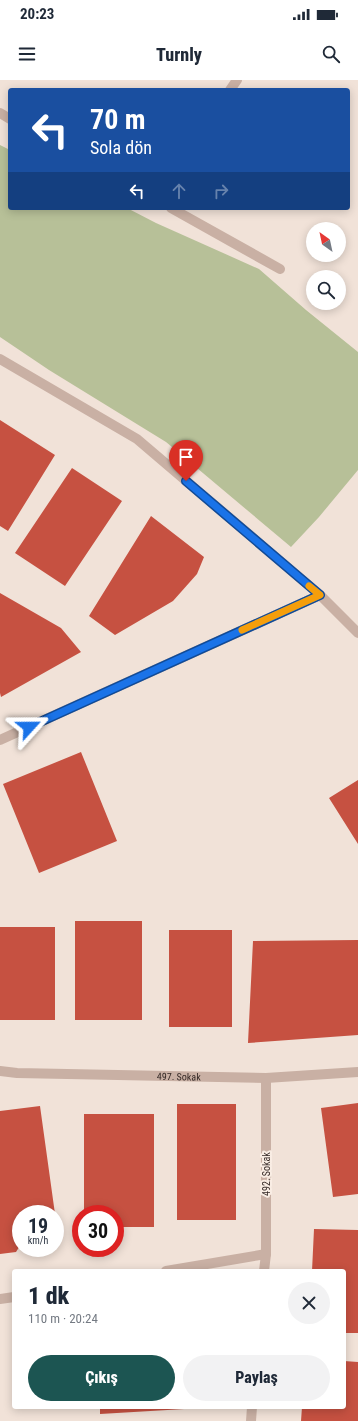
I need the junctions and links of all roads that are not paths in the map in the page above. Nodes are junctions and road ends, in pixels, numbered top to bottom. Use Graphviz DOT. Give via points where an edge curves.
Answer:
graph roads {
  1 [pos="174,210"];
  2 [pos="280,269"];
  3 [pos="0,359"];
  4 [pos="320,595"];
  5 [pos="358,633"];
  6 [pos="0,740"];
  7 [pos="0,1071"];
  8 [pos="358,1072"];
  9 [pos="266,1078"];
  10 [pos="266,1254"];
  11 [pos="178,1269"];
  12 [pos="264,1269"];
  13 [pos="12,1297"];
  14 [pos="0,1299"];
  15 [pos="252,1409"];
  16 [pos="251,1421"];
  1 -- 2 [label="street"];
  3 -- 4 [label="street" via="137,440"];
  4 -- 5 [label="street"];
  4 -- 6 [label="street"];
  7 -- 9 [label="street, 497. Sokak"];
  8 -- 9 [label="street, 497. Sokak"];
  9 -- 10 [label="street, 492. Sokak"];
  10 -- 11 [label="street"];
  10 -- 12 [label="street, 492. Sokak"];
  13 -- 14 [label="street"];
  15 -- 16 [label="street"];
}
